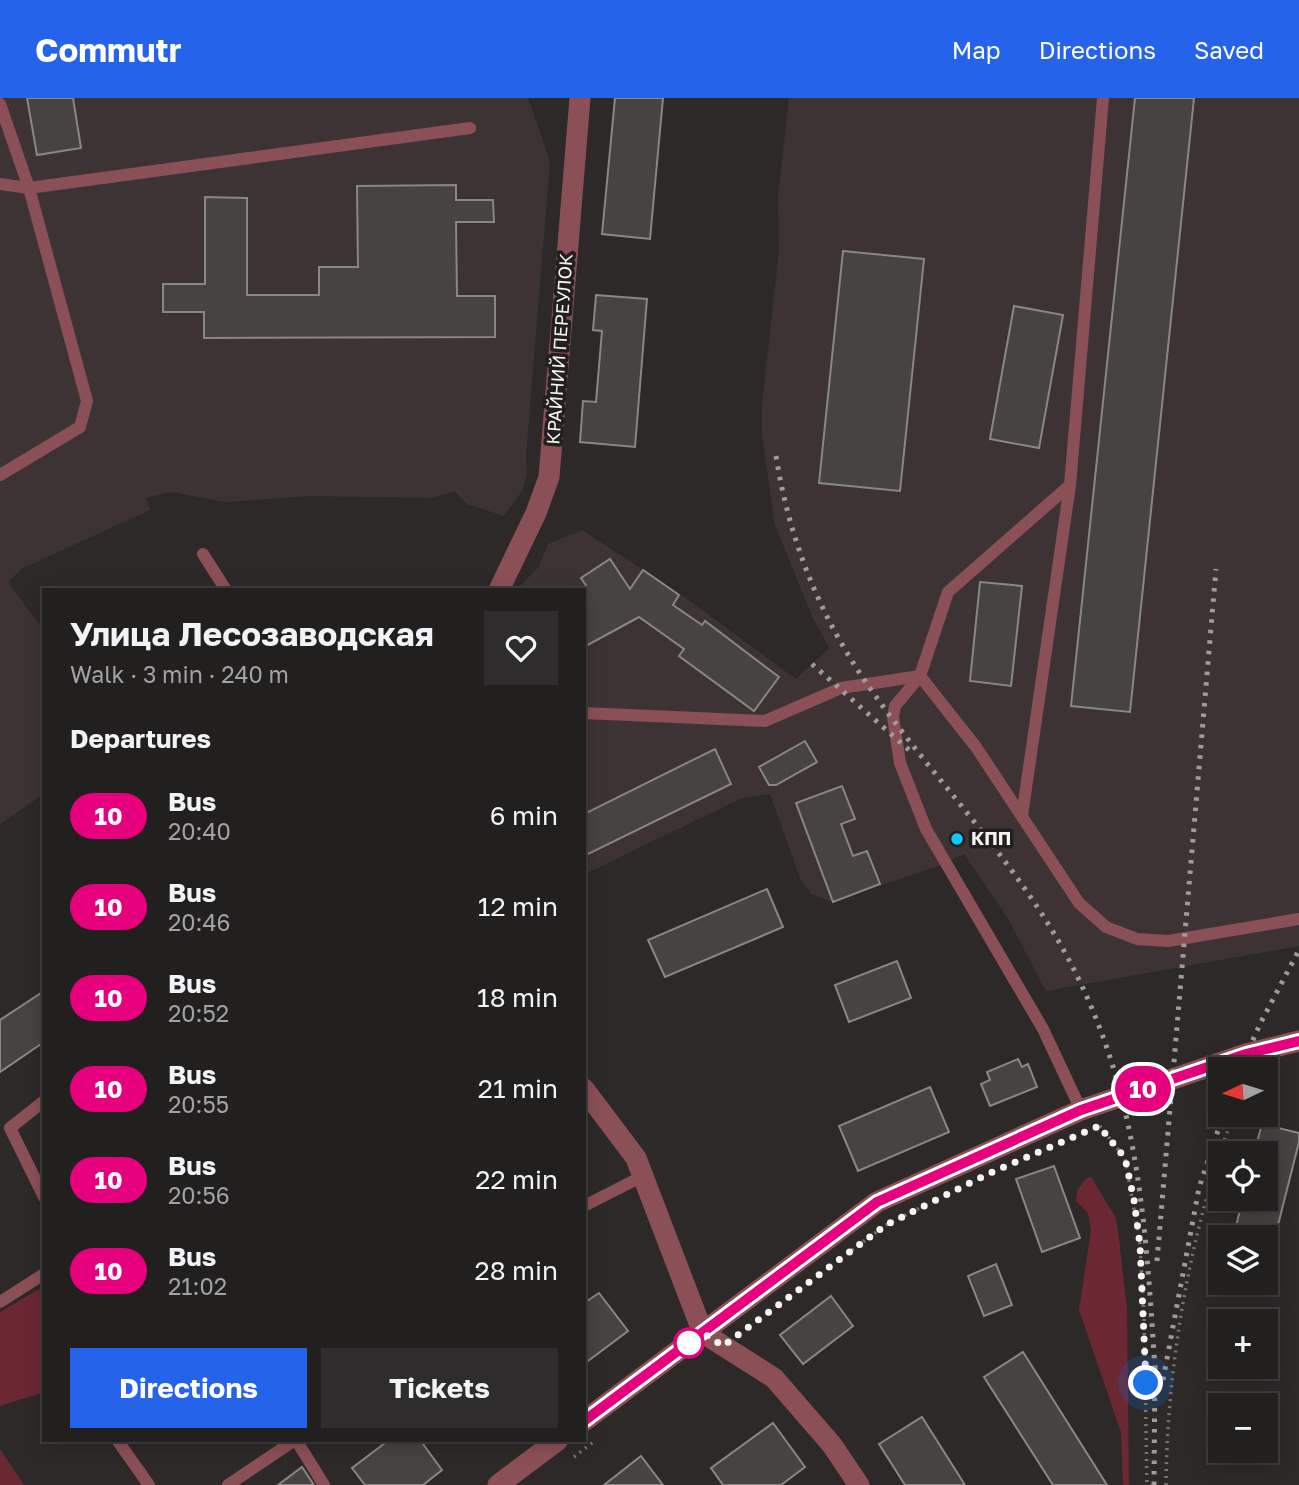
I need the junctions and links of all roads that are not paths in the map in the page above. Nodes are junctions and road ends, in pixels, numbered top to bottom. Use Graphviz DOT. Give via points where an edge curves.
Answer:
graph roads {
  1 [pos="580,98"];
  2 [pos="1103,98"];
  3 [pos="0,104"];
  4 [pos="470,128"];
  5 [pos="0,184"];
  6 [pos="29,188"];
  7 [pos="0,475"];
  8 [pos="1070,485"];
  9 [pos="203,554"];
  10 [pos="225,588"];
  11 [pos="500,588"];
  12 [pos="920,676"];
  13 [pos="586,713"];
  14 [pos="1022,816"];
  15 [pos="1299,919"];
  16 [pos="1299,1041"];
  17 [pos="586,1092"];
  18 [pos="42,1103"];
  19 [pos="1086,1120"];
  20 [pos="643,1175"];
  21 [pos="42,1193"];
  22 [pos="586,1205"];
  23 [pos="42,1275"];
  24 [pos="0,1301"];
  25 [pos="703,1333"];
  26 [pos="586,1420"];
  27 [pos="118,1442"];
  28 [pos="293,1442"];
  29 [pos="297,1442"];
  30 [pos="555,1442"];
  31 [pos="149,1485"];
  32 [pos="228,1485"];
  33 [pos="324,1485"];
  34 [pos="498,1485"];
  35 [pos="859,1485"];
  1 -- 11 [label="street, КРАЙНИЙ ПЕРЕУЛОК" via="549,477"];
  2 -- 8 [label="lane"];
  3 -- 6 [label="lane"];
  4 -- 6 [label="lane"];
  5 -- 6 [label="lane"];
  6 -- 7 [label="lane" via="86,401 85,413 80,427"];
  8 -- 12 [label="lane" via="948,592"];
  8 -- 14 [label="lane"];
  9 -- 10 [label="lane"];
  12 -- 13 [label="lane" via="841,688 765,721"];
  12 -- 14 [label="lane"];
  12 -- 19 [label="lane" via="895,706 897,750 904,774 933,845 1043,1029"];
  14 -- 15 [label="lane" via="1079,903 1121,934 1168,942"];
  16 -- 19 [label="street" via="1246,1054"];
  17 -- 20 [label="street" via="636,1158"];
  18 -- 21 [label="lane" via="10,1128"];
  19 -- 25 [label="street" via="877,1202"];
  20 -- 22 [label="lane"];
  20 -- 25 [label="street"];
  23 -- 24 [label="lane"];
  25 -- 26 [label="street"];
  25 -- 35 [label="street" via="774,1378 832,1445"];
  27 -- 31 [label="lane"];
  28 -- 32 [label="lane"];
  29 -- 33 [label="lane"];
  30 -- 34 [label="street"];
}
